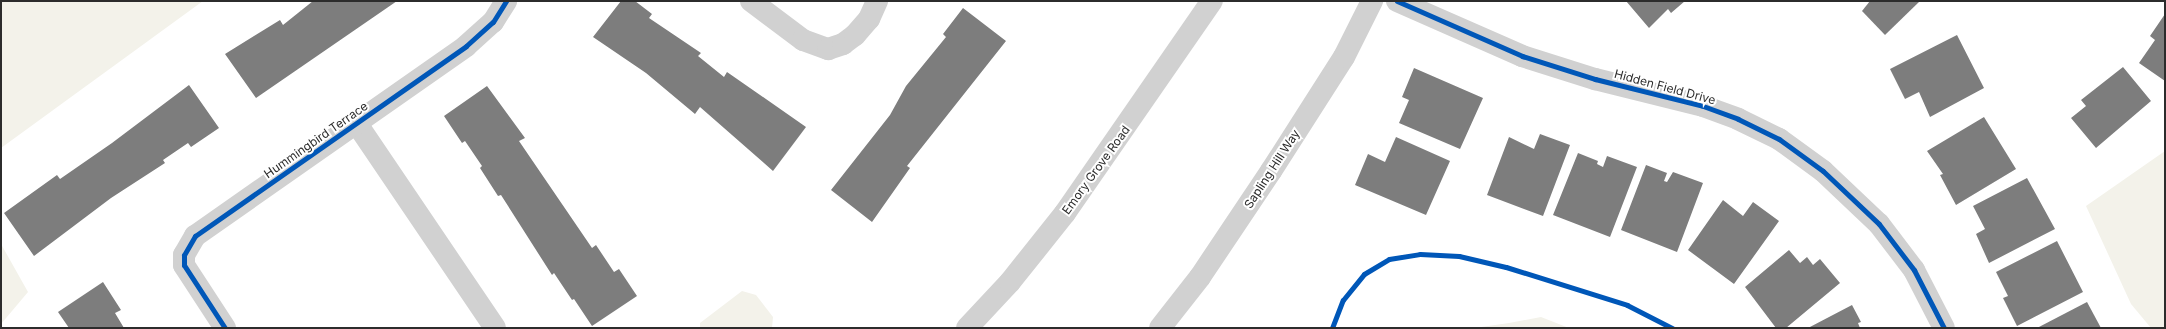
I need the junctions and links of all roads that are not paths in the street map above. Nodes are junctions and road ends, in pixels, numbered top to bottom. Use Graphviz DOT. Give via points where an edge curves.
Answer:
graph roads {
  1 [pos="506,1"];
  2 [pos="751,1"];
  3 [pos="877,1"];
  4 [pos="1212,1"];
  5 [pos="1372,1"];
  6 [pos="1397,1"];
  7 [pos="357,124"];
  8 [pos="225,328"];
  9 [pos="496,328"];
  10 [pos="967,328"];
  11 [pos="1160,328"];
  12 [pos="1944,328"];
  1 -- 7 [label="street, Hummingbird Terrace" via="493,22 476,39"];
  2 -- 3 [label="street" via="803,40 828,48 843,44 855,35 869,19"];
  4 -- 10 [label="street, Emory Grove Road" via="1066,213 1010,282"];
  5 -- 11 [label="street, Sapling Hill Way" via="1344,57 1271,171 1200,278"];
  6 -- 12 [label="street, Hidden Field Drive" via="1522,56 1595,79 1703,106 1738,118 1779,139 1823,171 1879,224 1914,270"];
  7 -- 8 [label="street, Hummingbird Terrace" via="198,233 189,245 184,255 186,270"];
  7 -- 9 [label="street, Hummingbird Terrace"];
}
